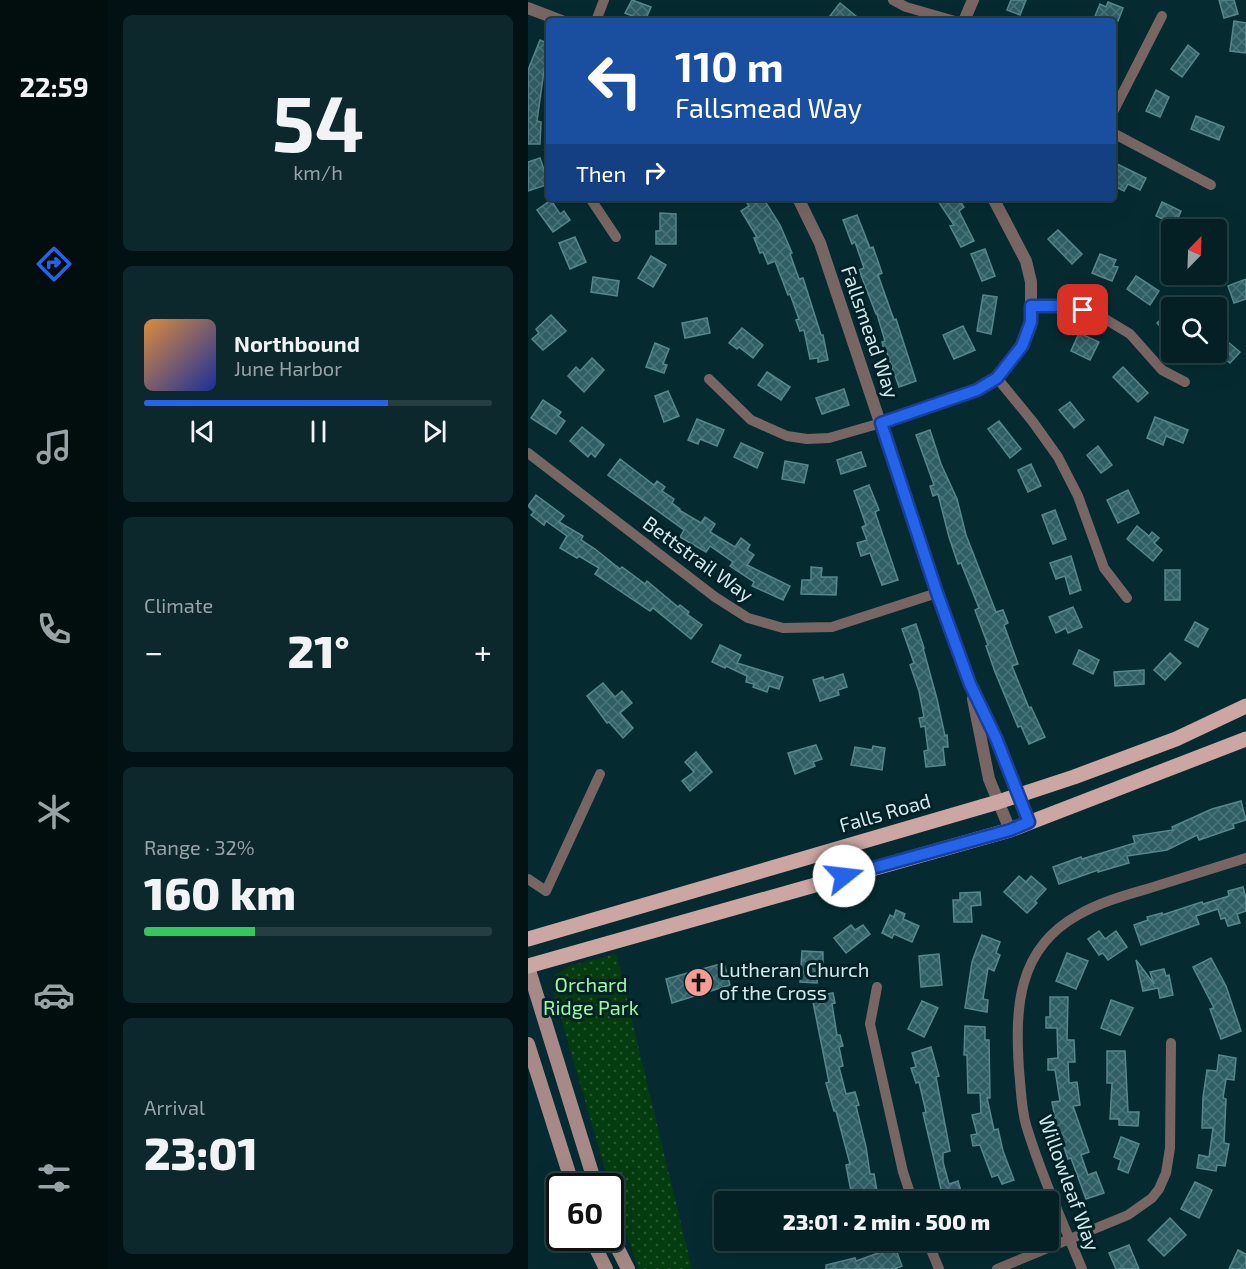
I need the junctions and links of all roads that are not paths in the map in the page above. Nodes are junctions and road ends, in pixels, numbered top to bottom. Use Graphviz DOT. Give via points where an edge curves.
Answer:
graph roads {
  1 [pos="604,0"];
  2 [pos="893,0"];
  3 [pos="973,0"];
  4 [pos="528,8"];
  5 [pos="1162,16"];
  6 [pos="554,18"];
  7 [pos="597,18"];
  8 [pos="945,18"];
  9 [pos="965,18"];
  10 [pos="1116,106"];
  11 [pos="1116,135"];
  12 [pos="1211,185"];
  13 [pos="592,201"];
  14 [pos="799,201"];
  15 [pos="995,201"];
  16 [pos="616,237"];
  17 [pos="1031,306"];
  18 [pos="997,378"];
  19 [pos="709,379"];
  20 [pos="1185,382"];
  21 [pos="881,423"];
  22 [pos="528,453"];
  23 [pos="937,593"];
  24 [pos="1127,598"];
  25 [pos="970,684"];
  26 [pos="1246,706"];
  27 [pos="1246,739"];
  28 [pos="600,774"];
  29 [pos="1018,794"];
  30 [pos="998,802"];
  31 [pos="1029,822"];
  32 [pos="1010,830"];
  33 [pos="1246,858"];
  34 [pos="528,879"];
  35 [pos="528,939"];
  36 [pos="528,966"];
  37 [pos="877,987"];
  38 [pos="1171,1043"];
  39 [pos="528,1044"];
  40 [pos="569,1173"];
  41 [pos="592,1173"];
  42 [pos="909,1191"];
  43 [pos="1070,1239"];
  44 [pos="597,1251"];
  45 [pos="619,1251"];
  46 [pos="932,1251"];
  47 [pos="606,1269"];
  48 [pos="628,1269"];
  49 [pos="939,1269"];
  50 [pos="997,1269"];
  51 [pos="1082,1269"];
  1 -- 7 [label="street"];
  2 -- 8 [label="street"];
  3 -- 9 [label="street"];
  4 -- 6 [label="street"];
  5 -- 10 [label="street"];
  11 -- 12 [label="street"];
  13 -- 16 [label="street"];
  14 -- 21 [label="street, Fallsmead Way" via="820,243"];
  15 -- 17 [label="street" via="1026,261"];
  17 -- 18 [label="street" via="1031,322 1022,346"];
  17 -- 20 [label="street" via="1070,306 1097,314 1130,334 1162,370"];
  18 -- 21 [label="street" via="977,390"];
  18 -- 24 [label="street" via="1058,457 1078,496 1104,568"];
  19 -- 21 [label="street" via="751,420 787,436 830,438"];
  21 -- 23 [label="street, Fallsmead Way"];
  22 -- 23 [label="street, Bettstrail Way" via="715,597 748,618 783,628 831,627"];
  23 -- 25 [label="street, Fallsmead Way"];
  25 -- 29 [label="street, Fallsmead Way"];
  25 -- 30 [label="street, Fallsmead Way" via="981,749"];
  26 -- 29 [label="main road, Falls Road" via="1176,739"];
  27 -- 31 [label="main road"];
  28 -- 34 [label="street" via="546,891"];
  29 -- 30 [label="main road, Falls Road"];
  29 -- 31 [label="street, Fallsmead Way"];
  30 -- 32 [label="street, Fallsmead Way"];
  30 -- 35 [label="main road, Falls Road"];
  31 -- 32 [label="main road"];
  32 -- 36 [label="main road"];
  33 -- 43 [label="street, Willowleaf Way" via="1098,905 1056,930 1035,953 1018,1004 1021,1094 1025,1122"];
  36 -- 41 [label="main road"];
  37 -- 42 [label="street" via="870,1024"];
  38 -- 43 [label="street" via="1170,1149 1159,1189 1128,1215"];
  39 -- 40 [label="main road"];
  43 -- 50 [label="street"];
  43 -- 51 [label="street, Willowleaf Way"];
  44 -- 47 [label="main road"];
  45 -- 48 [label="main road"];
  46 -- 49 [label="street"];
}
